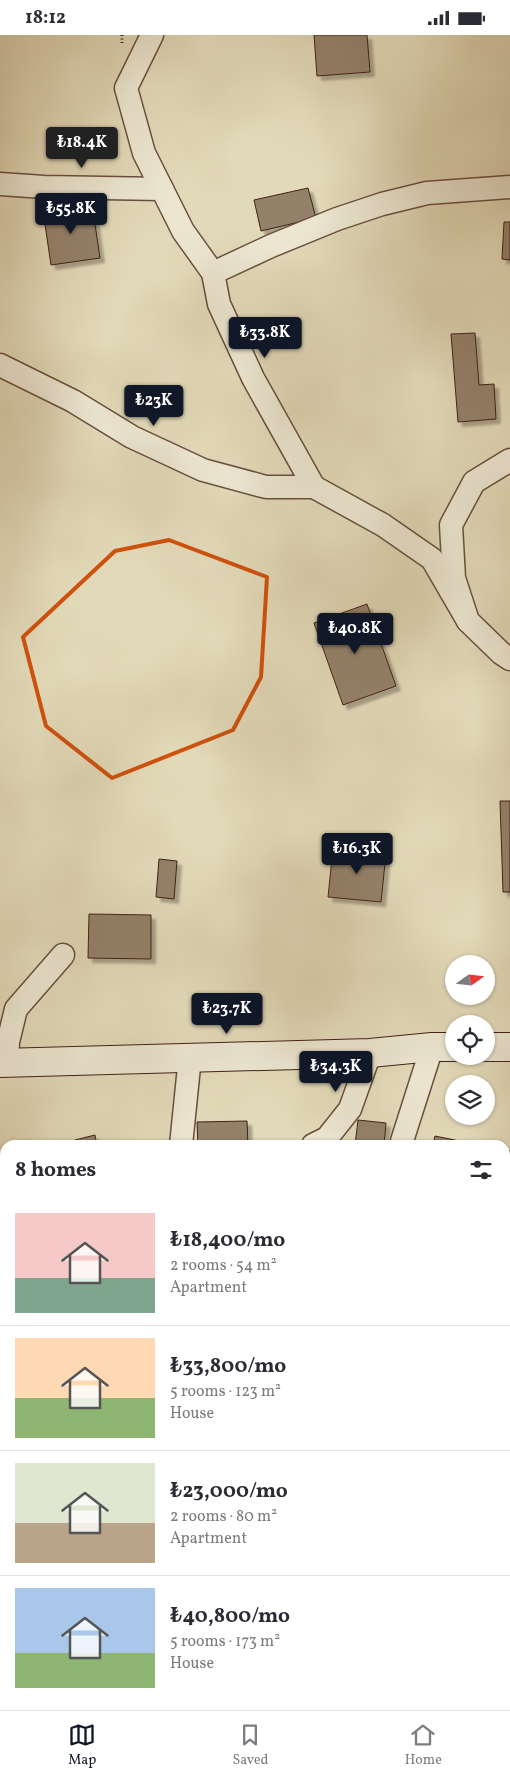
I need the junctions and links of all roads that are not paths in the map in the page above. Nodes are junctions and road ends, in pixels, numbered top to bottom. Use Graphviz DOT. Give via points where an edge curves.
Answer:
graph roads {
  1 [pos="152,35"];
  2 [pos="0,184"];
  3 [pos="510,187"];
  4 [pos="162,189"];
  5 [pos="214,273"];
  6 [pos="0,365"];
  7 [pos="510,460"];
  8 [pos="314,487"];
  9 [pos="468,621"];
  10 [pos="510,659"];
  11 [pos="63,955"];
  12 [pos="443,1047"];
  13 [pos="495,1047"];
  14 [pos="510,1047"];
  15 [pos="370,1053"];
  16 [pos="190,1057"];
  17 [pos="4,1063"];
  18 [pos="182,1140"];
  19 [pos="323,1140"];
  20 [pos="404,1140"];
  1 -- 4 [label="street" via="126,88 144,153"];
  2 -- 4 [label="street"];
  3 -- 5 [label="street" via="427,193 382,204 329,222"];
  4 -- 5 [label="street" via="183,231"];
  5 -- 8 [label="street" via="219,304 253,377"];
  6 -- 8 [label="street" via="73,401 132,437 204,470 266,487"];
  7 -- 9 [label="street" via="474,482 452,525 454,578"];
  8 -- 9 [label="street" via="383,525 432,559"];
  9 -- 10 [label="street"];
  11 -- 17 [label="street" via="16,1009"];
  12 -- 15 [label="main road"];
  12 -- 20 [label="street"];
  13 -- 14 [label="main road"];
  15 -- 16 [label="main road"];
  15 -- 19 [label="street" via="350,1109"];
  16 -- 17 [label="main road"];
  16 -- 18 [label="street"];
}
